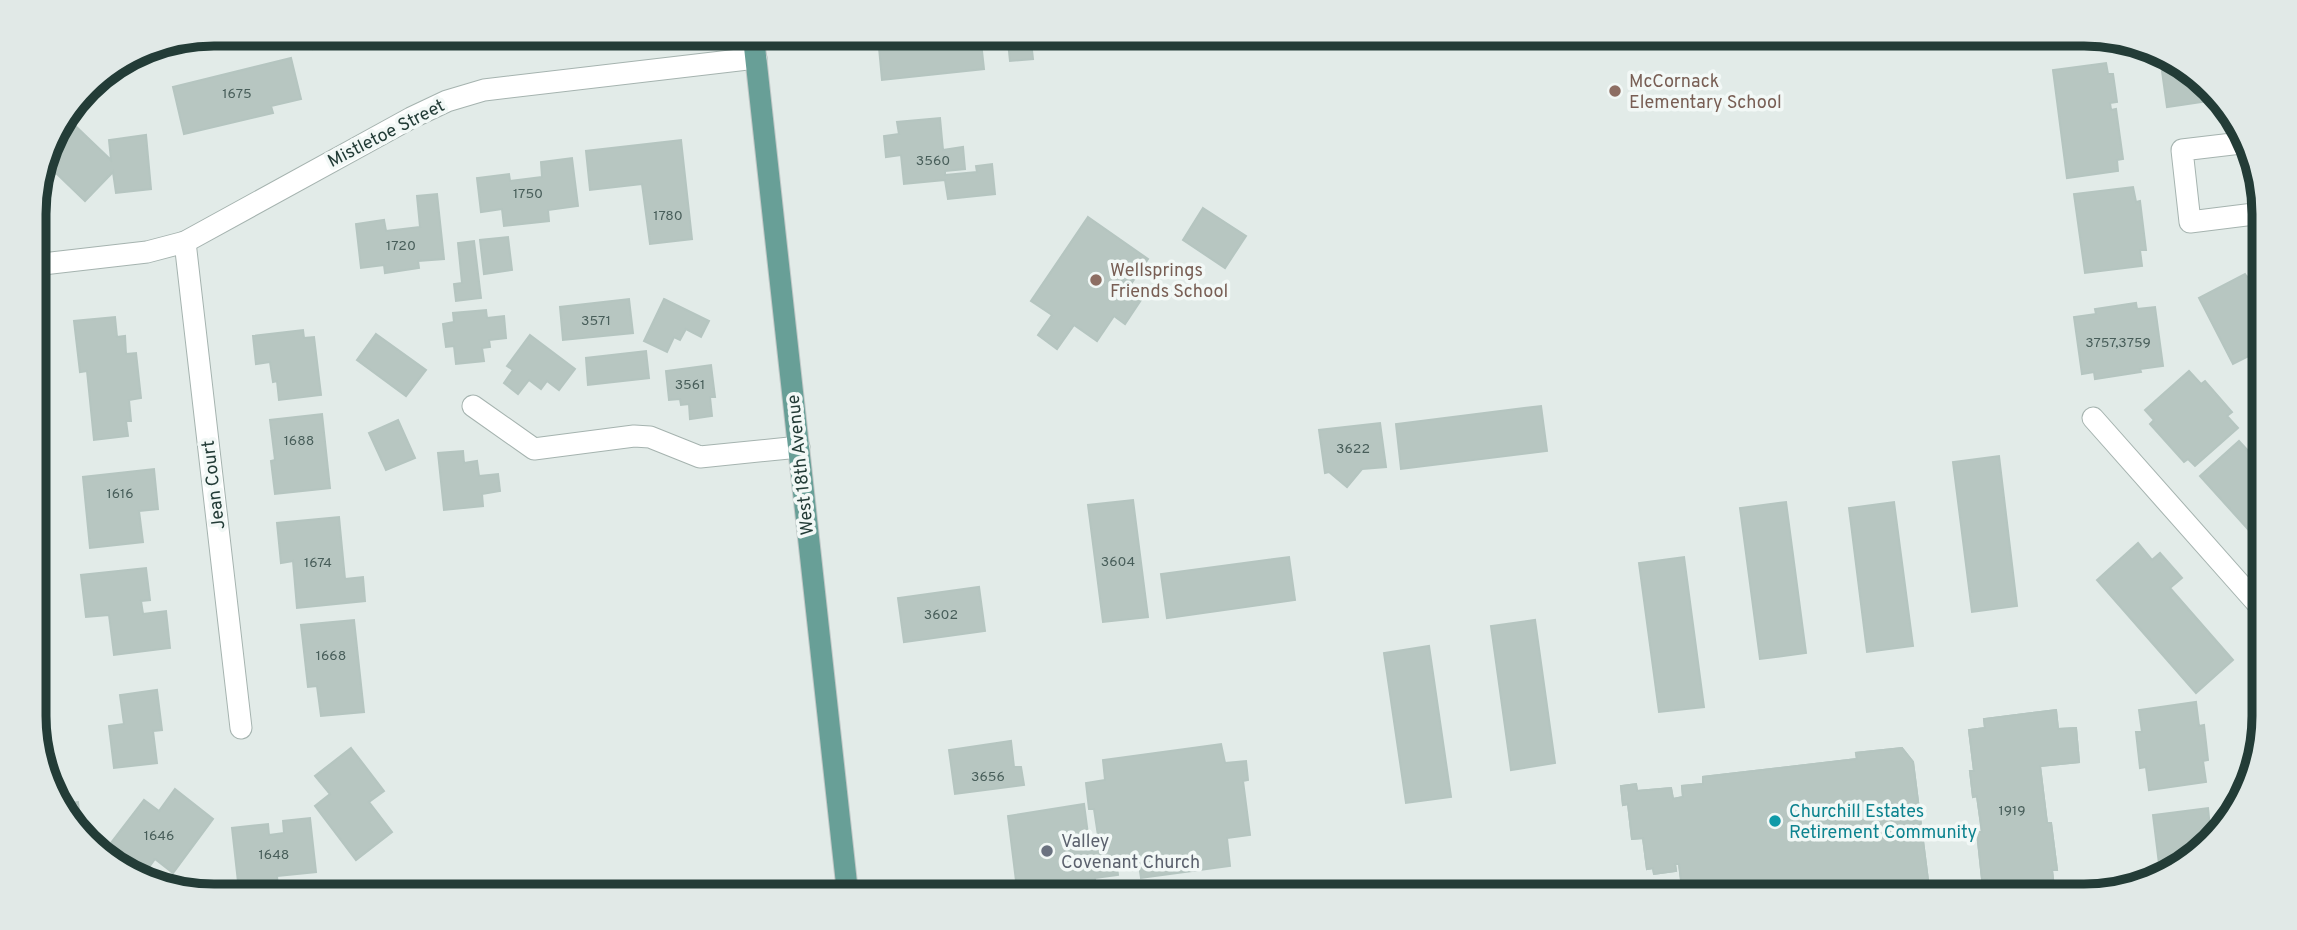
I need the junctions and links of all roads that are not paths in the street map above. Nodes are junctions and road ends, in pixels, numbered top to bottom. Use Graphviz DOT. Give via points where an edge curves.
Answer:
graph roads {
  1 [pos="755,46"];
  2 [pos="756,58"];
  3 [pos="2236,144"];
  4 [pos="2252,215"];
  5 [pos="185,242"];
  6 [pos="46,264"];
  7 [pos="473,406"];
  8 [pos="2093,418"];
  9 [pos="799,447"];
  10 [pos="2252,598"];
  11 [pos="241,728"];
  12 [pos="847,884"];
  1 -- 2 [label="main road, West 18th Avenue"];
  2 -- 5 [label="street, Mistletoe Street" via="484,90 447,101"];
  2 -- 9 [label="main road, West 18th Avenue"];
  3 -- 4 [label="street" via="2182,150 2190,222"];
  5 -- 6 [label="street, Mistletoe Street" via="147,252"];
  5 -- 11 [label="street, Jean Court"];
  7 -- 9 [label="street" via="534,449 634,436 650,437 700,457"];
  8 -- 10 [label="street"];
  9 -- 12 [label="main road, West 18th Avenue"];
}
